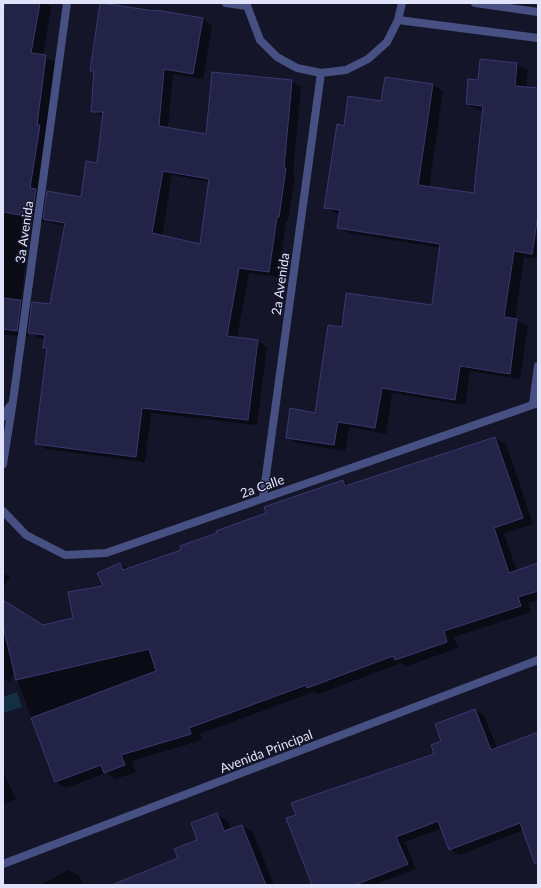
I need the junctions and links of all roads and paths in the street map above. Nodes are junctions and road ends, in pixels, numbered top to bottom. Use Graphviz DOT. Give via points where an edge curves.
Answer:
graph roads {
  1 [pos="66,3"];
  2 [pos="226,3"];
  3 [pos="402,3"];
  4 [pos="475,3"];
  5 [pos="246,5"];
  6 [pos="538,12"];
  7 [pos="398,20"];
  8 [pos="538,38"];
  9 [pos="320,73"];
  10 [pos="538,366"];
  11 [pos="13,401"];
  12 [pos="535,404"];
  13 [pos="3,417"];
  14 [pos="3,464"];
  15 [pos="263,498"];
  16 [pos="3,511"];
  17 [pos="538,660"];
  18 [pos="3,864"];
  1 -- 11 [label="street, 3a Avenida"];
  2 -- 5 [label="street"];
  3 -- 7 [label="street"];
  4 -- 6 [label="street"];
  5 -- 9 [label="street" via="260,40 277,57 297,68"];
  7 -- 8 [label="street"];
  7 -- 9 [label="street" via="387,42 368,59 346,70"];
  9 -- 15 [label="street, 2a Avenida"];
  10 -- 12 [label="street"];
  11 -- 13 [label="street"];
  11 -- 14 [label="street, 3a Avenida"];
  12 -- 15 [label="street, 2a Calle"];
  15 -- 16 [label="street, 2a Calle" via="106,553 65,555 26,535"];
  17 -- 18 [label="street, Avenida Principal"];
}
